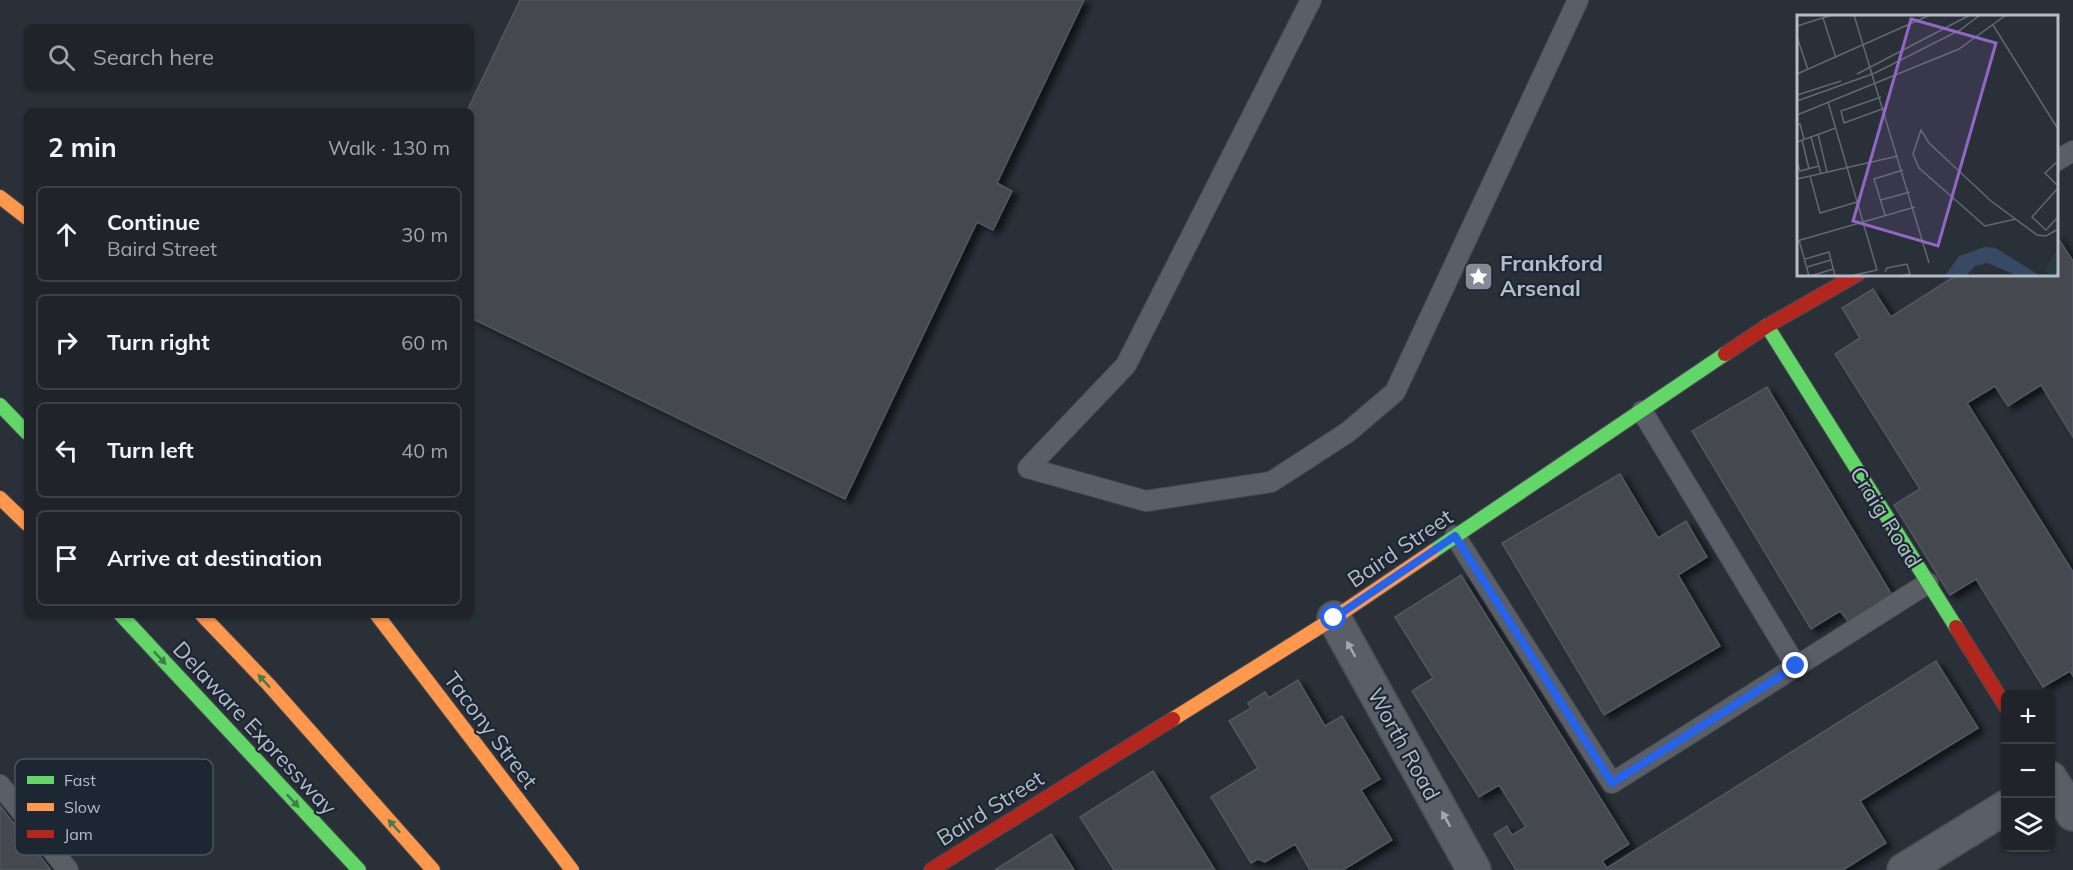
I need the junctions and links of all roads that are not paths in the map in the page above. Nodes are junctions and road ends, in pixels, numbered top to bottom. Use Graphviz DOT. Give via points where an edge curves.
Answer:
graph roads {
  1 [pos="1311,0"];
  2 [pos="1578,0"];
  3 [pos="2073,151"];
  4 [pos="2058,159"];
  5 [pos="0,197"];
  6 [pos="24,216"];
  7 [pos="1854,276"];
  8 [pos="1767,326"];
  9 [pos="0,405"];
  10 [pos="1642,411"];
  11 [pos="24,430"];
  12 [pos="0,498"];
  13 [pos="24,521"];
  14 [pos="1455,536"];
  15 [pos="1928,583"];
  16 [pos="123,618"];
  17 [pos="205,618"];
  18 [pos="379,618"];
  19 [pos="1334,618"];
  20 [pos="1796,666"];
  21 [pos="2001,699"];
  22 [pos="2073,765"];
  23 [pos="2055,776"];
  24 [pos="0,785"];
  25 [pos="2055,785"];
  26 [pos="15,804"];
  27 [pos="2001,810"];
  28 [pos="2073,814"];
  29 [pos="56,855"];
  30 [pos="68,870"];
  31 [pos="358,870"];
  32 [pos="433,870"];
  33 [pos="572,870"];
  34 [pos="931,870"];
  35 [pos="1474,870"];
  36 [pos="1904,870"];
  1 -- 2 [label="lane" via="1126,366 1028,468 1146,501 1271,482 1356,426 1395,392"];
  3 -- 4 [label="lane"];
  5 -- 6 [label="main road"];
  7 -- 8 [label="main road, Baird Street"];
  8 -- 10 [label="main road, Baird Street"];
  8 -- 15 [label="main road, Craig Road"];
  9 -- 11 [label="main road"];
  10 -- 14 [label="main road, Baird Street"];
  10 -- 20 [label="lane"];
  12 -- 13 [label="main road"];
  14 -- 19 [label="main road, Baird Street"];
  14 -- 20 [label="lane" via="1612,783"];
  15 -- 20 [label="lane"];
  15 -- 21 [label="main road, Craig Road"];
  16 -- 31 [label="main road, Delaware Expressway, one-way"];
  32 -- 17 [label="main road, Delaware Expressway, one-way"];
  18 -- 33 [label="main road, Tacony Street"];
  19 -- 34 [label="main road, Baird Street"];
  35 -- 19 [label="street, Worth Road, one-way"];
  22 -- 23 [label="street"];
  24 -- 26 [label="lane"];
  25 -- 28 [label="street"];
  27 -- 36 [label="street"];
  29 -- 30 [label="lane"];
}
